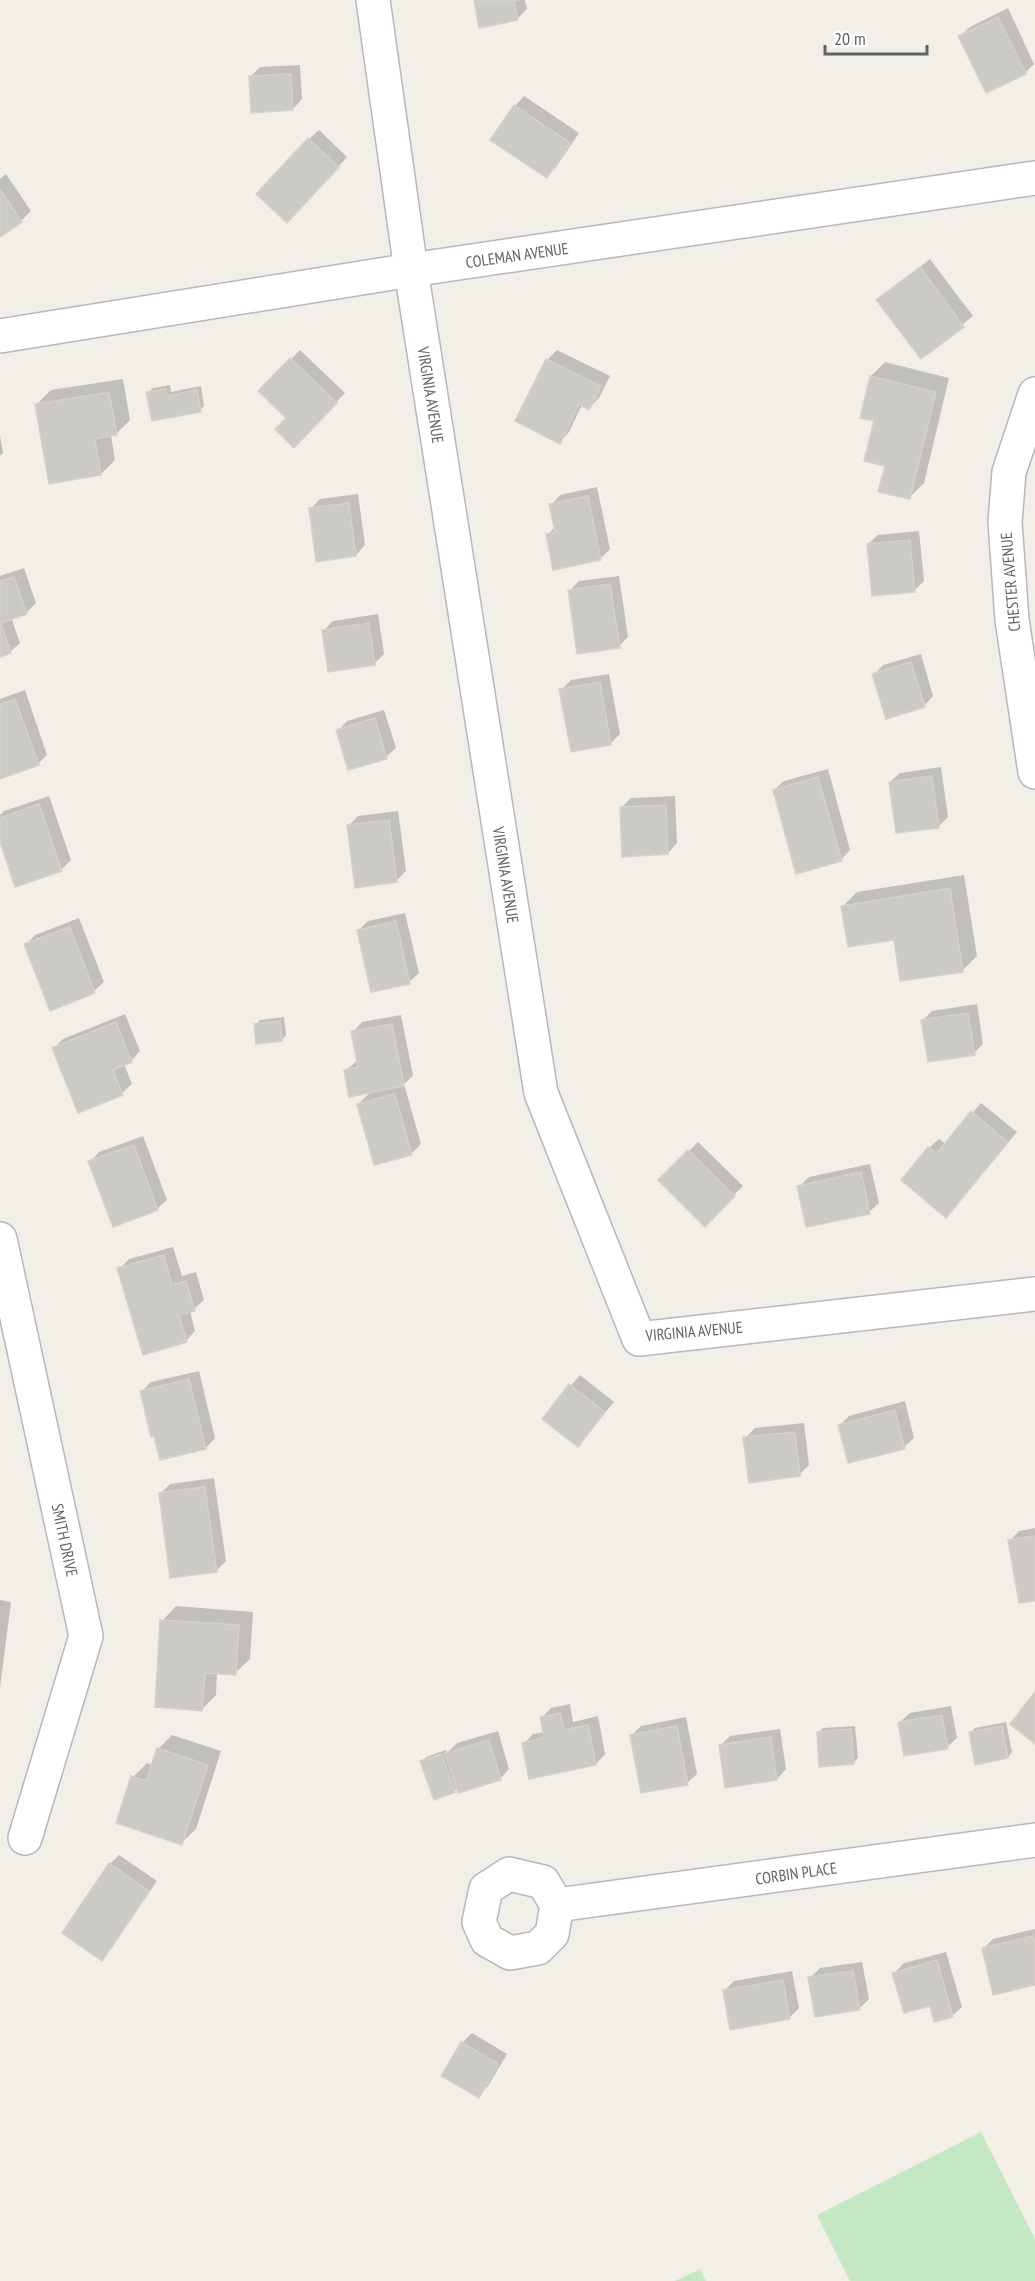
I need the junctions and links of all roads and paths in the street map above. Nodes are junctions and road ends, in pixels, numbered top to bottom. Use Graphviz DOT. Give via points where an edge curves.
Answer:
graph roads {
  1 [pos="373,0"];
  2 [pos="1035,178"];
  3 [pos="411,270"];
  4 [pos="0,336"];
  5 [pos="1035,394"];
  6 [pos="1033,751"];
  7 [pos="0,1239"];
  8 [pos="1035,1294"];
  9 [pos="25,1838"];
  10 [pos="1035,1840"];
  11 [pos="557,1905"];
  1 -- 3 [label="street, VIRGINIA AVENUE"];
  2 -- 3 [label="street, COLEMAN AVENUE"];
  3 -- 4 [label="street, COLEMAN AVENUE"];
  3 -- 8 [label="street, VIRGINIA AVENUE" via="541,1093 639,1339"];
  5 -- 6 [label="street, CHESTER AVENUE" via="1010,472 1005,522 1012,620"];
  7 -- 9 [label="street, SMITH DRIVE" via="86,1636"];
  10 -- 11 [label="street, CORBIN PLACE"];
}
